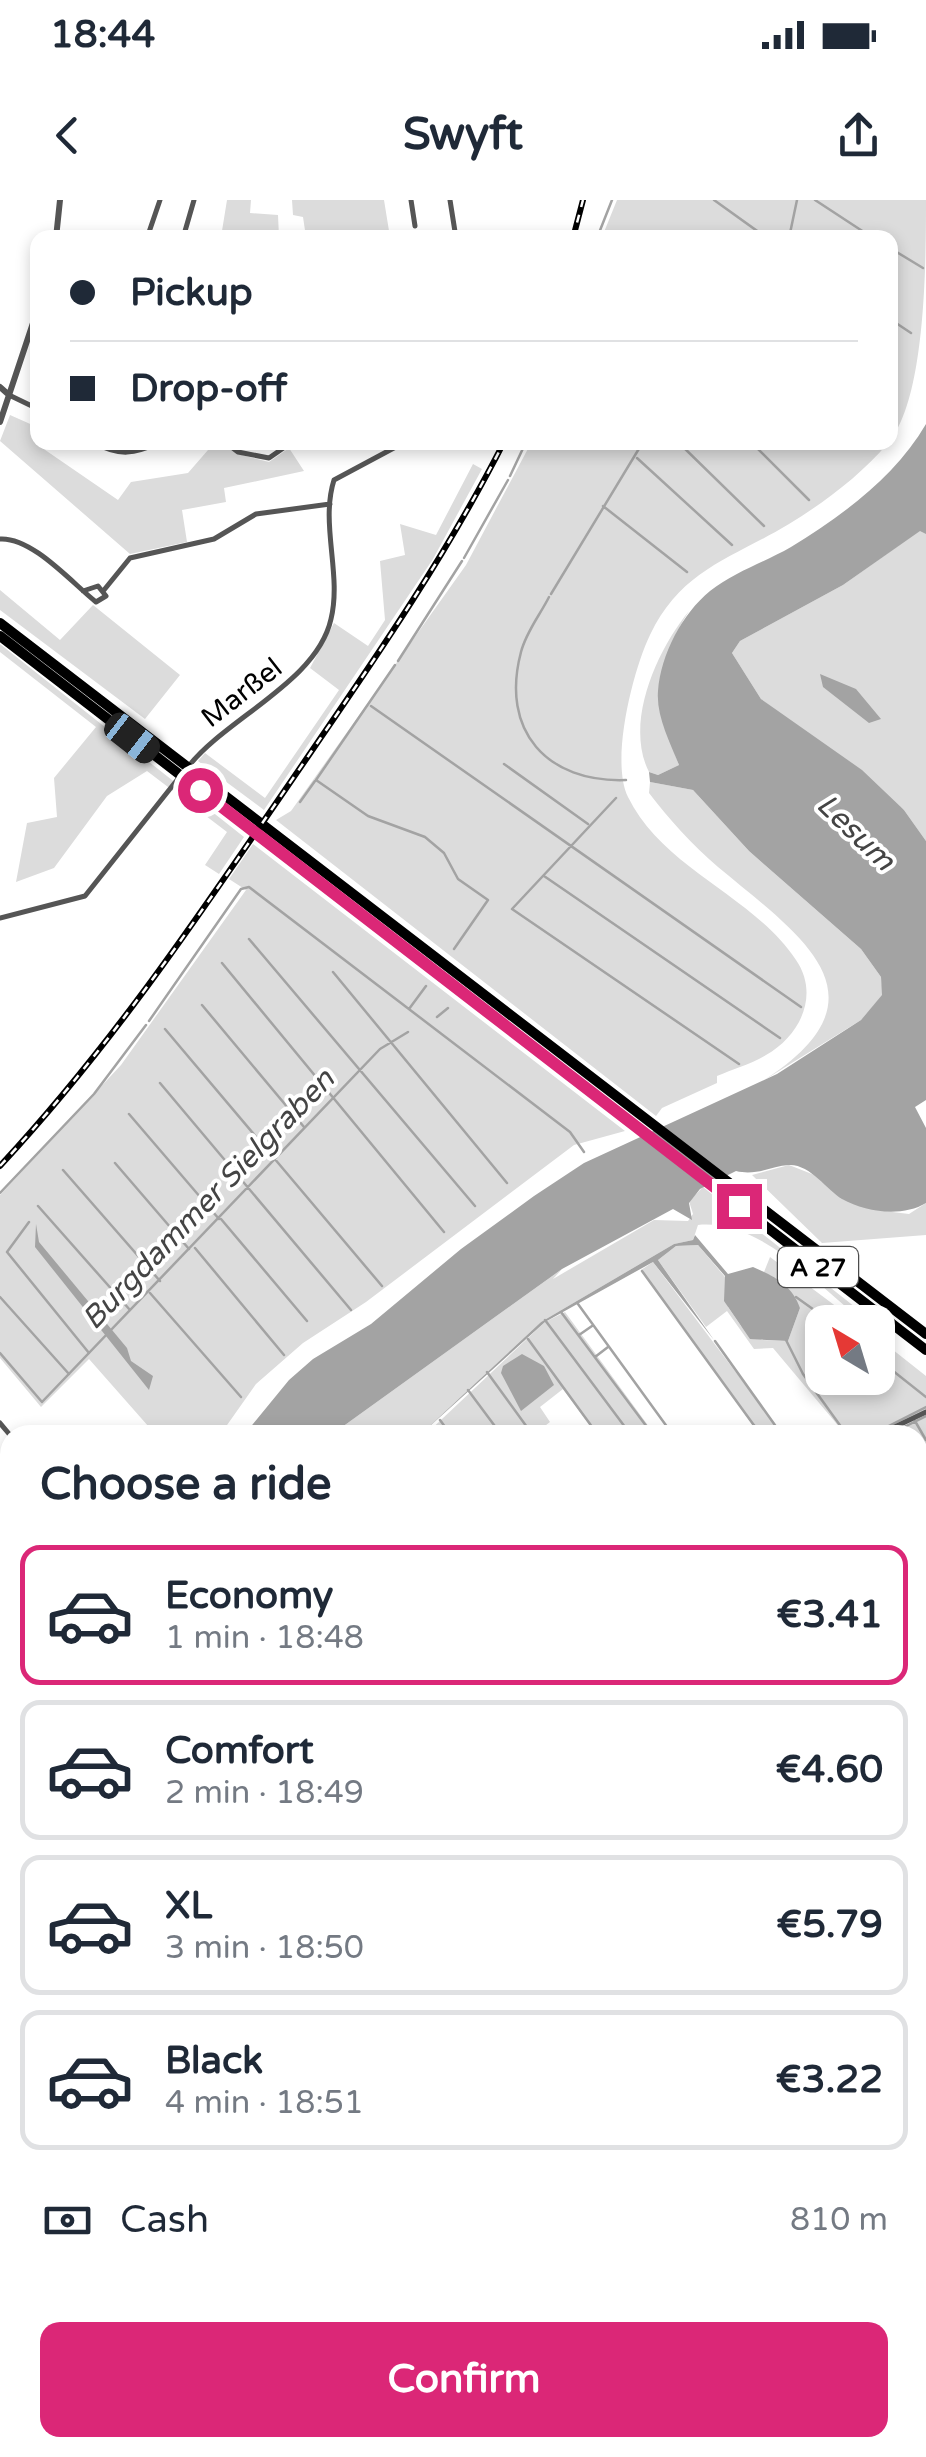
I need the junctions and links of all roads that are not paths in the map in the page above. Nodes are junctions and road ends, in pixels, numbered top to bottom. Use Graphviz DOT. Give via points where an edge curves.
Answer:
graph roads {
  1 [pos="60,200"];
  2 [pos="160,200"];
  3 [pos="194,200"];
  4 [pos="411,200"];
  5 [pos="450,200"];
  6 [pos="415,226"];
  7 [pos="57,230"];
  8 [pos="150,230"];
  9 [pos="185,230"];
  10 [pos="455,230"];
  11 [pos="30,332"];
  12 [pos="0,390"];
  13 [pos="9,395"];
  14 [pos="30,405"];
  15 [pos="0,422"];
  16 [pos="108,450"];
  17 [pos="143,450"];
  18 [pos="235,450"];
  19 [pos="280,450"];
  20 [pos="388,450"];
  21 [pos="330,504"];
  22 [pos="0,539"];
  23 [pos="104,590"];
  24 [pos="83,592"];
  25 [pos="0,623"];
  26 [pos="0,636"];
  27 [pos="255,823"];
  28 [pos="0,918"];
  29 [pos="926,1334"];
  30 [pos="926,1350"];
  31 [pos="926,1412"];
  32 [pos="899,1425"];
  1 -- 7 [label="street"];
  2 -- 8 [label="street"];
  3 -- 9 [label="street"];
  4 -- 6 [label="street"];
  5 -- 10 [label="street"];
  11 -- 13 [label="street"];
  12 -- 13 [label="street"];
  13 -- 14 [label="street"];
  13 -- 15 [label="street"];
  16 -- 17 [label="street"];
  18 -- 19 [label="street" via="269,458"];
  20 -- 21 [label="street" via="342,472"];
  21 -- 23 [label="street" via="256,514 214,539 130,558"];
  21 -- 28 [label="street, Marßel" via="331,622 306,665 214,735 84,896"];
  22 -- 24 [label="street" via="21,543"];
  23 -- 24 [label="street"];
  23 -- 24 [label="street" via="99,602"];
  25 -- 27 [label="highway, A 27"];
  26 -- 27 [label="highway, A 27" via="180,775"];
  27 -- 29 [label="highway, A 27" via="270,827"];
  27 -- 30 [label="highway, A 27" via="262,837"];
  31 -- 32 [label="street"];
}
